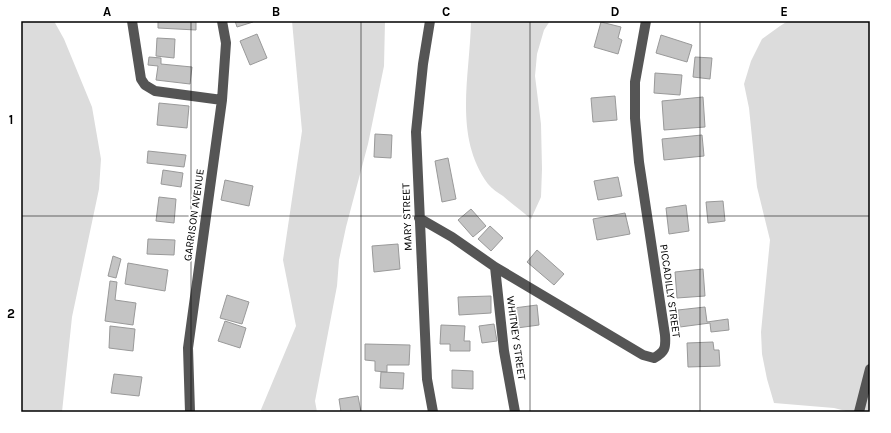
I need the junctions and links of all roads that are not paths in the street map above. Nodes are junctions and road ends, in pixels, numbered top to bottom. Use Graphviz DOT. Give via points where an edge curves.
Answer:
graph roads {
  1 [pos="132,21"];
  2 [pos="222,21"];
  3 [pos="430,21"];
  4 [pos="646,21"];
  5 [pos="222,100"];
  6 [pos="419,218"];
  7 [pos="495,267"];
  8 [pos="870,369"];
  9 [pos="190,412"];
  10 [pos="433,412"];
  11 [pos="515,412"];
  12 [pos="859,412"];
  1 -- 5 [label="street" via="141,79 145,85 155,91"];
  2 -- 5 [label="street, GARRISON AVENUE" via="226,43"];
  3 -- 6 [label="street, MARY STREET" via="416,132"];
  4 -- 7 [label="street, PICCADILLY STREET" via="635,82 635,118 666,347 661,355 654,358 643,355"];
  5 -- 9 [label="street, GARRISON AVENUE" via="188,348"];
  6 -- 7 [label="street, PICCADILLY STREET"];
  6 -- 10 [label="street, MARY STREET" via="426,379"];
  7 -- 11 [label="street, WHITNEY STREET" via="504,351"];
  8 -- 12 [label="street"];
}
